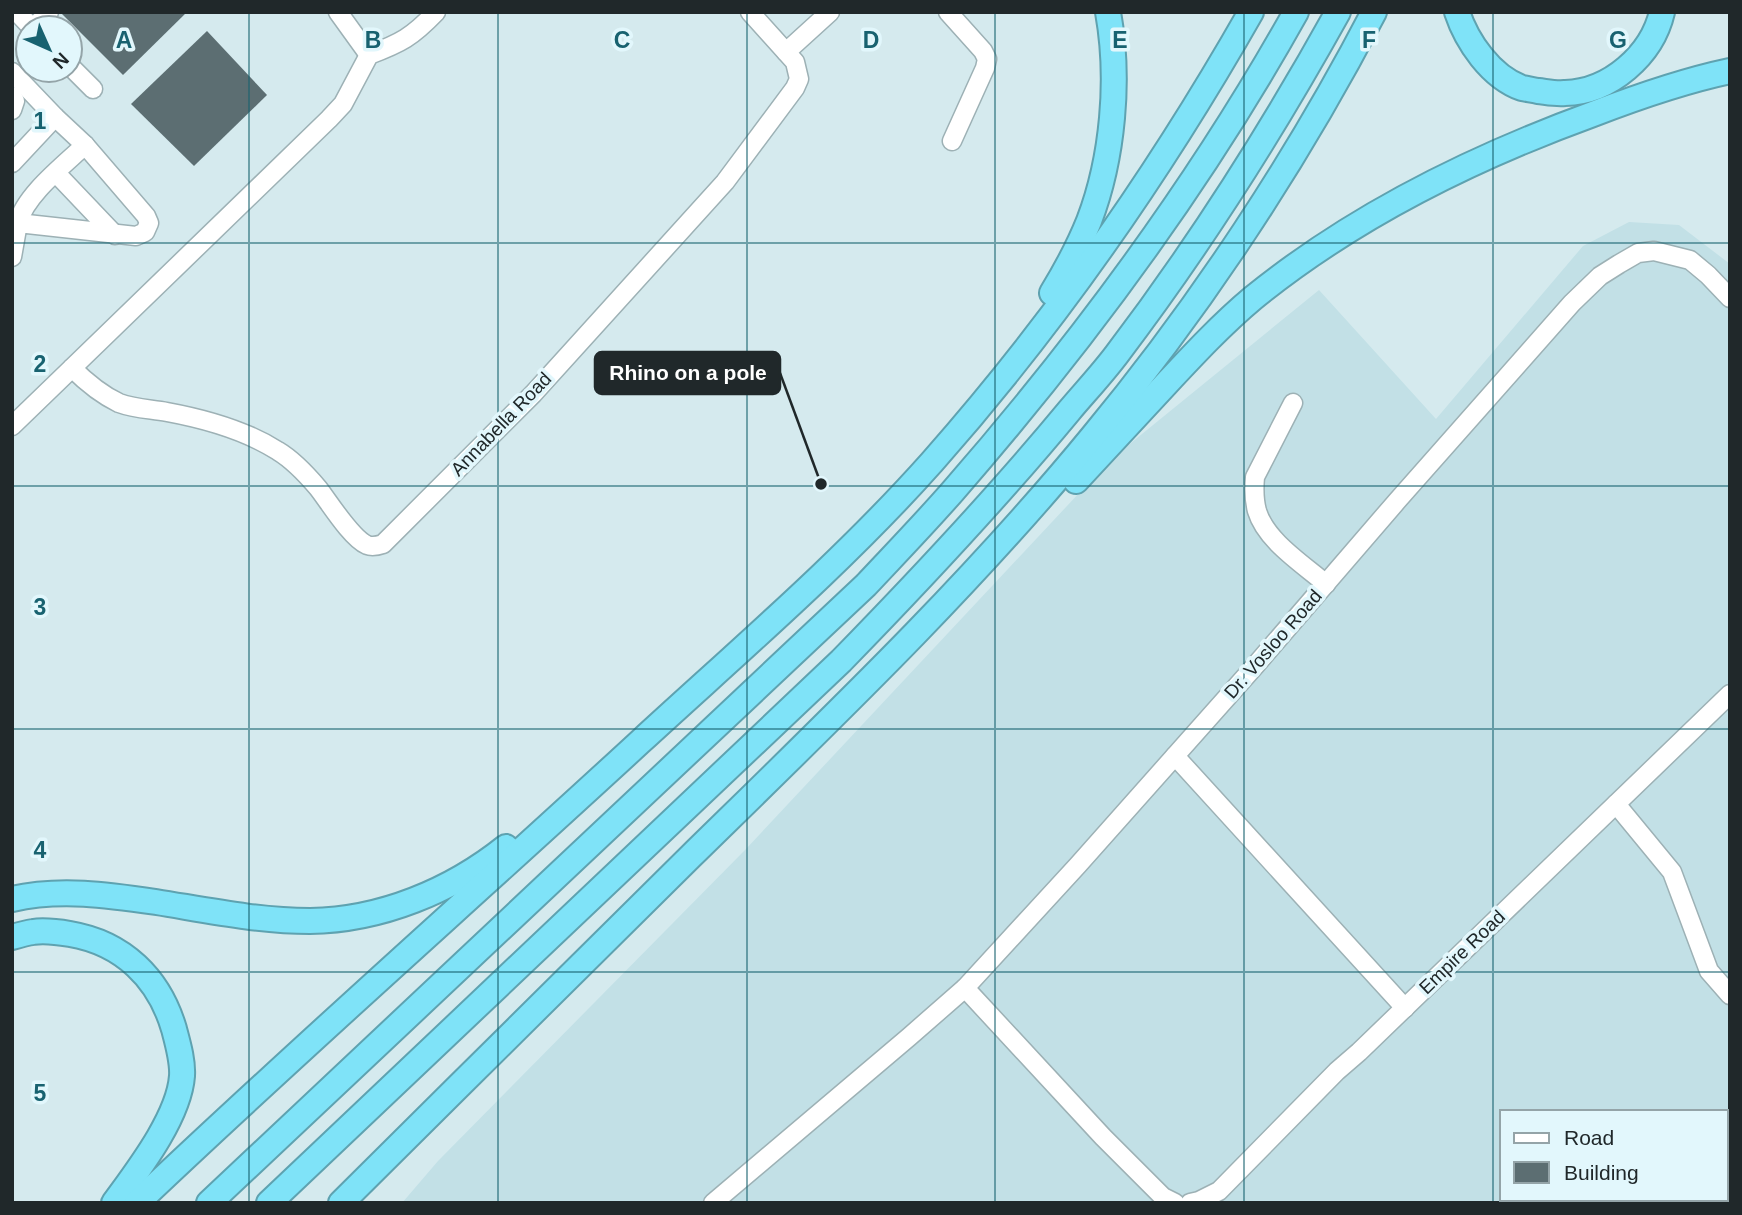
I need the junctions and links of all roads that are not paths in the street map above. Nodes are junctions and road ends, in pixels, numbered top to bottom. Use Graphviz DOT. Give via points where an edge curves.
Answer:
graph roads {
  1 [pos="338,12"];
  2 [pos="436,12"];
  3 [pos="750,12"];
  4 [pos="948,12"];
  5 [pos="1108,12"];
  6 [pos="1251,12"];
  7 [pos="1296,12"];
  8 [pos="1338,12"];
  9 [pos="1374,12"];
  10 [pos="1457,12"];
  11 [pos="1662,12"];
  12 [pos="826,13"];
  13 [pos="786,52"];
  14 [pos="369,55"];
  15 [pos="1730,71"];
  16 [pos="12,72"];
  17 [pos="84,80"];
  18 [pos="93,89"];
  19 [pos="12,96"];
  20 [pos="12,110"];
  21 [pos="55,117"];
  22 [pos="952,141"];
  23 [pos="85,145"];
  24 [pos="12,163"];
  25 [pos="56,173"];
  26 [pos="15,222"];
  27 [pos="115,235"];
  28 [pos="12,257"];
  29 [pos="1730,298"];
  30 [pos="72,368"];
  31 [pos="1293,403"];
  32 [pos="12,426"];
  33 [pos="932,462"];
  34 [pos="1326,584"];
  35 [pos="872,679"];
  36 [pos="1730,694"];
  37 [pos="641,741"];
  38 [pos="1175,756"];
  39 [pos="1616,804"];
  40 [pos="12,899"];
  41 [pos="12,937"];
  42 [pos="965,988"];
  43 [pos="1730,995"];
  44 [pos="1405,1008"];
  45 [pos="402,1143"];
  46 [pos="114,1203"];
  47 [pos="137,1203"];
  48 [pos="209,1203"];
  49 [pos="269,1203"];
  50 [pos="341,1203"];
  51 [pos="348,1203"];
  52 [pos="713,1203"];
  53 [pos="1175,1203"];
  54 [pos="1191,1203"];
  1 -- 14 [label="street"];
  2 -- 14 [label="street" via="398,44"];
  3 -- 13 [label="street, Annabella Road"];
  4 -- 22 [label="street" via="987,59"];
  5 -- 33 [label="highway" via="1113,61 1110,134 1089,220 1043,306"];
  6 -- 33 [label="highway" via="1187,120 1086,270 1049,322"];
  7 -- 48 [label="highway" via="1212,152 1127,274 951,493 856,594"];
  8 -- 49 [label="highway" via="1245,171 1179,269 1116,355 1019,472 841,661"];
  9 -- 35 [label="highway" via="1232,250 1145,370 1051,486"];
  10 -- 11 [label="highway" via="1473,46 1506,79 1522,88 1566,94 1597,85 1631,65 1651,40"];
  12 -- 13 [label="street"];
  13 -- 30 [label="street, Annabella Road" via="795,62 799,79 725,182 533,394 383,544 363,542 345,526 316,486 281,453 241,432 204,420 122,404 91,387"];
  14 -- 30 [label="street" via="343,104 329,120"];
  15 -- 35 [label="highway" via="1622,103 1507,147 1391,205 1296,265 1211,335 938,625"];
  16 -- 21 [label="street"];
  17 -- 18 [label="street"];
  19 -- 20 [label="street"];
  21 -- 23 [label="street"];
  21 -- 24 [label="street"];
  23 -- 25 [label="street"];
  23 -- 27 [label="street" via="149,223 145,232 136,236"];
  25 -- 26 [label="street"];
  25 -- 27 [label="street"];
  26 -- 27 [label="street"];
  26 -- 28 [label="street"];
  29 -- 34 [label="street, Dr. Vosloo Road" via="1690,260 1654,251 1638,253 1600,276"];
  30 -- 32 [label="street"];
  31 -- 34 [label="street" via="1255,477 1256,509 1275,540"];
  33 -- 37 [label="highway" via="832,566"];
  34 -- 38 [label="street, Dr. Vosloo Road"];
  35 -- 45 [label="highway"];
  36 -- 39 [label="street, Empire Road"];
  37 -- 40 [label="highway" via="492,858 448,885 396,908 311,921 243,916 89,893"];
  37 -- 47 [label="highway"];
  38 -- 42 [label="street, Dr. Vosloo Road"];
  38 -- 44 [label="street"];
  39 -- 43 [label="street" via="1672,872 1709,971"];
  39 -- 44 [label="street, Empire Road"];
  41 -- 46 [label="highway" via="35,931 59,932 90,937 121,952 142,970 170,1014 182,1076 175,1101 151,1151"];
  42 -- 52 [label="street, Dr. Vosloo Road"];
  42 -- 53 [label="street" via="1103,1137 1163,1197"];
  44 -- 54 [label="street, Empire Road" via="1219,1191"];
  45 -- 50 [label="highway"];
  45 -- 51 [label="highway"];
}
